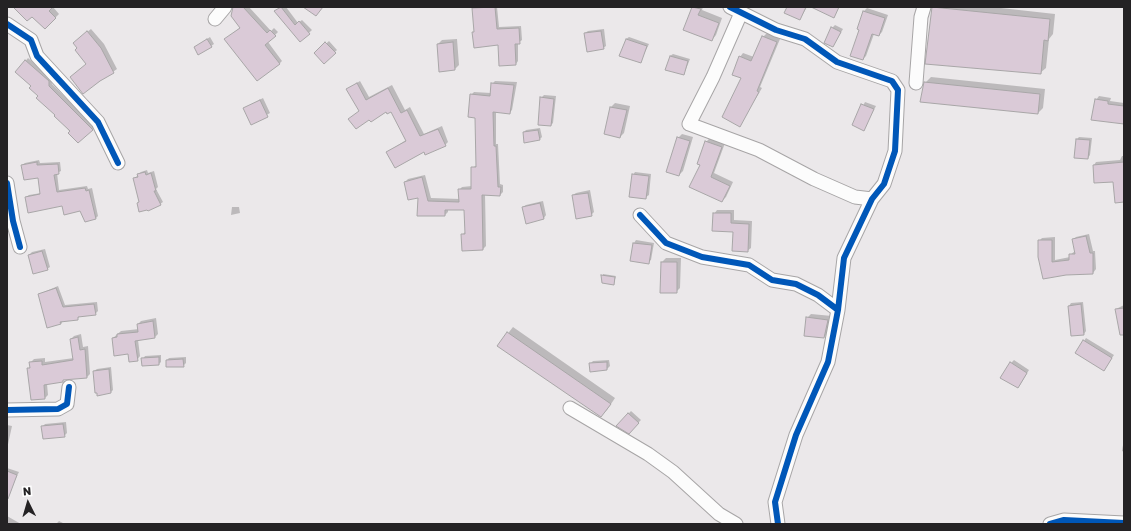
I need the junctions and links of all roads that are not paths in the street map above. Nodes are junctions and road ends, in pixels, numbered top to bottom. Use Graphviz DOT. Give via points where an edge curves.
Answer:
graph roads {
  1 [pos="225,7"];
  2 [pos="924,7"];
  3 [pos="735,10"];
  4 [pos="214,19"];
  5 [pos="7,24"];
  6 [pos="916,84"];
  7 [pos="118,162"];
  8 [pos="7,183"];
  9 [pos="872,198"];
  10 [pos="640,215"];
  11 [pos="20,247"];
  12 [pos="838,310"];
  13 [pos="69,387"];
  14 [pos="570,408"];
  15 [pos="7,410"];
  16 [pos="1124,523"];
  17 [pos="736,524"];
  18 [pos="778,524"];
  19 [pos="1050,524"];
  1 -- 4 [label="street"];
  2 -- 6 [label="street"];
  3 -- 9 [label="street" via="776,30 805,39 837,62 892,81 898,90 896,151 884,184"];
  3 -- 9 [label="street" via="713,77 689,124 759,150 814,179 855,196"];
  5 -- 7 [label="street" via="31,40 37,56 98,122"];
  8 -- 11 [label="street"];
  9 -- 12 [label="street" via="844,258"];
  10 -- 12 [label="street" via="666,243 702,257 749,265 772,280 796,284 818,295"];
  12 -- 18 [label="street" via="828,362 796,435 775,502"];
  13 -- 15 [label="street" via="67,404 58,409"];
  14 -- 17 [label="street" via="648,454 673,472 719,514"];
  16 -- 19 [label="street" via="1064,520"];
}
